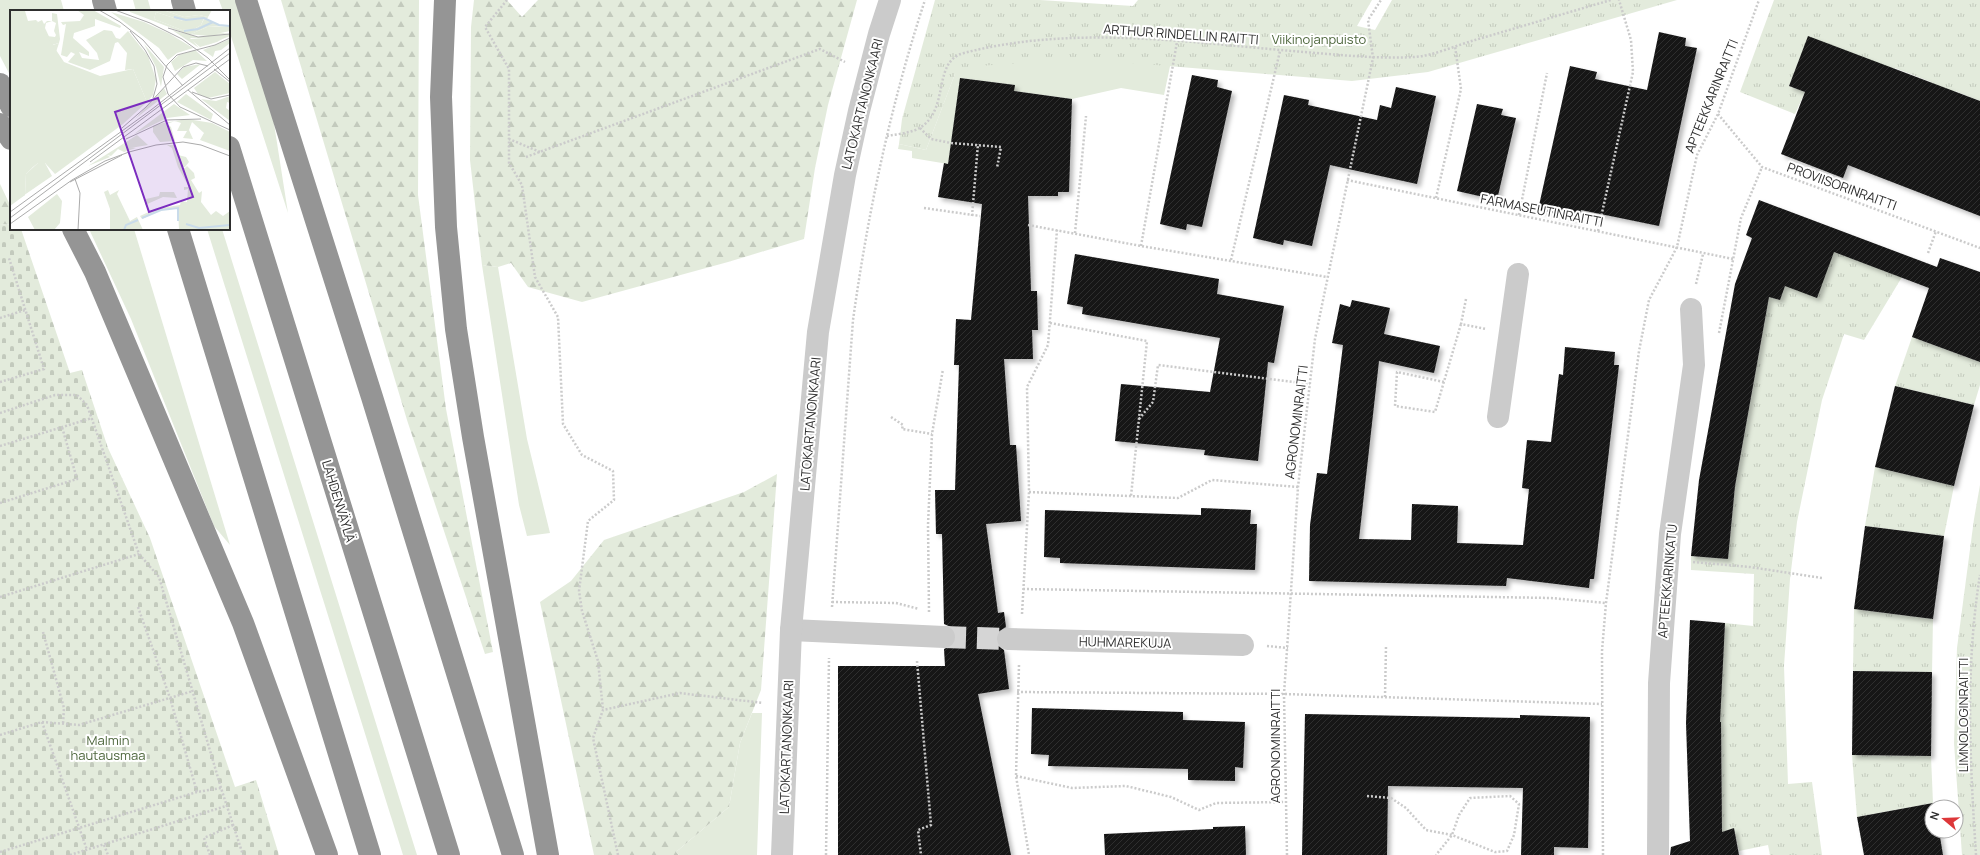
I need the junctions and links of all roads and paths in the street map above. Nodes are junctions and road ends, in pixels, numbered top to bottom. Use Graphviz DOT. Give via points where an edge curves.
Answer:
graph roads {
  1 [pos="103,0"];
  2 [pos="182,0"];
  3 [pos="246,0"];
  4 [pos="445,0"];
  5 [pos="507,0"];
  6 [pos="890,0"];
  7 [pos="925,0"];
  8 [pos="1381,0"];
  9 [pos="1611,0"];
  10 [pos="1619,0"];
  11 [pos="1759,0"];
  12 [pos="106,10"];
  13 [pos="185,10"];
  14 [pos="1177,42"];
  15 [pos="1456,46"];
  16 [pos="1280,50"];
  17 [pos="1373,58"];
  18 [pos="847,63"];
  19 [pos="1547,73"];
  20 [pos="0,84"];
  21 [pos="10,104"];
  22 [pos="1718,114"];
  23 [pos="1086,116"];
  24 [pos="0,124"];
  25 [pos="920,128"];
  26 [pos="887,136"];
  27 [pos="10,138"];
  28 [pos="509,139"];
  29 [pos="978,144"];
  30 [pos="230,150"];
  31 [pos="540,152"];
  32 [pos="526,157"];
  33 [pos="997,168"];
  34 [pos="1347,180"];
  35 [pos="1436,198"];
  36 [pos="924,208"];
  37 [pos="972,216"];
  38 [pos="980,216"];
  39 [pos="1519,216"];
  40 [pos="1028,225"];
  41 [pos="69,230"];
  42 [pos="74,230"];
  43 [pos="178,230"];
  44 [pos="1057,230"];
  45 [pos="1598,231"];
  46 [pos="1936,231"];
  47 [pos="1075,233"];
  48 [pos="1141,246"];
  49 [pos="1677,248"];
  50 [pos="1980,248"];
  51 [pos="1928,253"];
  52 [pos="1704,254"];
  53 [pos="9,258"];
  54 [pos="1231,260"];
  55 [pos="1733,260"];
  56 [pos="95,272"];
  57 [pos="1518,274"];
  58 [pos="1327,277"];
  59 [pos="1466,299"];
  60 [pos="1691,309"];
  61 [pos="25,310"];
  62 [pos="0,318"];
  63 [pos="1050,323"];
  64 [pos="1461,324"];
  65 [pos="1510,334"];
  66 [pos="943,369"];
  67 [pos="0,382"];
  68 [pos="1444,382"];
  69 [pos="1310,384"];
  70 [pos="0,413"];
  71 [pos="1498,417"];
  72 [pos="92,418"];
  73 [pos="891,418"];
  74 [pos="1139,419"];
  75 [pos="62,427"];
  76 [pos="932,434"];
  77 [pos="0,446"];
  78 [pos="1298,487"];
  79 [pos="1029,492"];
  80 [pos="1131,496"];
  81 [pos="0,503"];
  82 [pos="139,554"];
  83 [pos="1686,561"];
  84 [pos="1980,575"];
  85 [pos="1822,578"];
  86 [pos="1023,589"];
  87 [pos="1291,595"];
  88 [pos="0,598"];
  89 [pos="1606,603"];
  90 [pos="138,607"];
  91 [pos="928,611"];
  92 [pos="790,630"];
  93 [pos="43,632"];
  94 [pos="936,637"];
  95 [pos="1014,639"];
  96 [pos="1243,645"];
  97 [pos="1386,646"];
  98 [pos="829,654"];
  99 [pos="917,657"];
  100 [pos="192,691"];
  101 [pos="1017,692"];
  102 [pos="1284,694"];
  103 [pos="1385,697"];
  104 [pos="170,698"];
  105 [pos="766,703"];
  106 [pos="1602,704"];
  107 [pos="603,710"];
  108 [pos="42,722"];
  109 [pos="63,724"];
  110 [pos="0,735"];
  111 [pos="1016,776"];
  112 [pos="221,788"];
  113 [pos="197,792"];
  114 [pos="1367,796"];
  115 [pos="1285,802"];
  116 [pos="226,806"];
  117 [pos="233,825"];
  118 [pos="79,828"];
  119 [pos="1452,836"];
  120 [pos="104,844"];
  121 [pos="87,850"];
  122 [pos="0,852"];
  123 [pos="70,855"];
  124 [pos="108,855"];
  125 [pos="210,855"];
  126 [pos="243,855"];
  127 [pos="327,855"];
  128 [pos="370,855"];
  129 [pos="449,855"];
  130 [pos="513,855"];
  131 [pos="548,855"];
  132 [pos="618,855"];
  133 [pos="782,855"];
  134 [pos="826,855"];
  135 [pos="921,855"];
  136 [pos="1029,855"];
  137 [pos="1286,855"];
  138 [pos="1436,855"];
  139 [pos="1603,855"];
  140 [pos="1658,855"];
  141 [pos="1976,855"];
  1 -- 12 [label="highway"];
  2 -- 13 [label="highway"];
  3 -- 130 [label="highway"];
  4 -- 131 [label="highway" via="441,97 446,227 456,329"];
  5 -- 28 [label="path" via="485,27 509,69"];
  6 -- 92 [label="street, LATOKARTANONKAARI" via="851,147 818,332"];
  7 -- 26 [label="path"];
  8 -- 17 [label="path, AGRONOMINRAITTI" via="1368,20"];
  9 -- 15 [label="path, ARTHUR RINDELLIN RAITTI"];
  10 -- 45 [label="path" via="1631,40 1633,72"];
  11 -- 22 [label="path, APTEEKKARINRAITTI"];
  14 -- 16 [label="path, ARTHUR RINDELLIN RAITTI"];
  14 -- 25 [label="path, ARTHUR RINDELLIN RAITTI" via="1143,38 1082,38 1014,43 961,53 946,67 938,105 930,120"];
  14 -- 48 [label="path"];
  15 -- 17 [label="path, ARTHUR RINDELLIN RAITTI" via="1417,57"];
  15 -- 35 [label="path" via="1461,89"];
  16 -- 17 [label="path, ARTHUR RINDELLIN RAITTI"];
  16 -- 54 [label="path"];
  17 -- 34 [label="path, AGRONOMINRAITTI"];
  18 -- 31 [label="path" via="820,49"];
  19 -- 39 [label="path"];
  20 -- 21 [label="highway"];
  22 -- 46 [label="path, PROVIISORINRAITTI" via="1762,167"];
  22 -- 49 [label="path, APTEEKKARINRAITTI" via="1697,155"];
  23 -- 47 [label="path"];
  24 -- 27 [label="highway"];
  25 -- 26 [label="path"];
  25 -- 29 [label="path" via="931,139"];
  26 -- 91 [label="path" via="859,276 853,320 832,602 896,603"];
  28 -- 31 [label="path"];
  28 -- 107 [label="path" via="509,163 522,185 536,277 558,318 563,424 582,454 613,470 614,500 588,521 579,591 582,611 598,661"];
  29 -- 33 [label="path" via="1001,146"];
  29 -- 37 [label="path"];
  30 -- 129 [label="highway, LAHDENVÄYLÄ"];
  31 -- 32 [label="path"];
  34 -- 35 [label="path, FARMASEUTINRAITTI"];
  34 -- 58 [label="path, AGRONOMINRAITTI"];
  35 -- 39 [label="path, FARMASEUTINRAITTI"];
  36 -- 37 [label="path"];
  37 -- 38 [label="path"];
  39 -- 45 [label="path, FARMASEUTINRAITTI"];
  40 -- 44 [label="path"];
  41 -- 56 [label="highway"];
  42 -- 56 [label="highway"];
  43 -- 128 [label="highway"];
  44 -- 47 [label="path"];
  44 -- 63 [label="path"];
  45 -- 49 [label="path, FARMASEUTINRAITTI"];
  46 -- 50 [label="path, PROVIISORINRAITTI"];
  46 -- 51 [label="path"];
  47 -- 48 [label="path"];
  48 -- 54 [label="path"];
  49 -- 52 [label="path, FARMASEUTINRAITTI"];
  49 -- 89 [label="path, APTEEKKARINRAITTI" via="1649,300 1639,351"];
  52 -- 55 [label="path, FARMASEUTINRAITTI"];
  52 -- 60 [label="path"];
  53 -- 61 [label="path"];
  54 -- 58 [label="path"];
  56 -- 127 [label="highway" via="243,623"];
  57 -- 65 [label="street"];
  58 -- 69 [label="path, AGRONOMINRAITTI" via="1315,339"];
  59 -- 64 [label="path"];
  60 -- 140 [label="street, APTEEKKARINKATU" via="1694,365 1670,534 1659,683"];
  61 -- 62 [label="path"];
  61 -- 67 [label="path" via="44,369"];
  63 -- 74 [label="path" via="1147,340"];
  63 -- 79 [label="path" via="1048,345 1028,387"];
  64 -- 65 [label="path"];
  64 -- 68 [label="path"];
  65 -- 71 [label="street"];
  66 -- 76 [label="path"];
  68 -- 68 [label="path" via="1435,412 1395,406 1397,372"];
  69 -- 74 [label="path" via="1158,365 1153,402"];
  69 -- 78 [label="path, AGRONOMINRAITTI"];
  70 -- 72 [label="path" via="55,395 77,394 87,405"];
  72 -- 75 [label="path"];
  72 -- 82 [label="path"];
  73 -- 76 [label="path" via="903,425 902,429"];
  74 -- 80 [label="path"];
  75 -- 77 [label="path"];
  75 -- 81 [label="path" via="77,479"];
  76 -- 91 [label="path"];
  78 -- 80 [label="path" via="1212,480 1178,498"];
  78 -- 87 [label="path, AGRONOMINRAITTI"];
  79 -- 80 [label="path"];
  79 -- 86 [label="path"];
  82 -- 88 [label="path"];
  82 -- 100 [label="path" via="159,577"];
  83 -- 85 [label="path"];
  84 -- 141 [label="path, LIMNOLOGINRAITTI" via="1970,681"];
  86 -- 87 [label="path"];
  86 -- 95 [label="path"];
  87 -- 89 [label="path" via="1551,598"];
  87 -- 102 [label="path, AGRONOMINRAITTI"];
  89 -- 106 [label="path, APTEEKKARINRAITTI" via="1602,651"];
  90 -- 104 [label="path"];
  91 -- 94 [label="path"];
  92 -- 94 [label="street"];
  92 -- 133 [label="street, LATOKARTANONKAARI"];
  93 -- 109 [label="path" via="64,708"];
  95 -- 96 [label="street, HUHMAREKUJA"];
  95 -- 101 [label="path"];
  97 -- 103 [label="path"];
  98 -- 134 [label="path"];
  99 -- 135 [label="path" via="931,825 918,830"];
  100 -- 104 [label="path"];
  100 -- 112 [label="path"];
  101 -- 102 [label="path"];
  101 -- 111 [label="path"];
  102 -- 103 [label="path"];
  102 -- 115 [label="path, AGRONOMINRAITTI"];
  103 -- 106 [label="path"];
  104 -- 109 [label="path" via="79,725"];
  104 -- 113 [label="path"];
  105 -- 107 [label="path" via="680,693"];
  106 -- 139 [label="path, APTEEKKARINRAITTI"];
  107 -- 132 [label="path" via="593,738"];
  108 -- 109 [label="path"];
  108 -- 110 [label="path"];
  108 -- 118 [label="path"];
  111 -- 115 [label="path" via="1072,788 1126,786 1171,797 1198,810 1216,803"];
  111 -- 136 [label="path"];
  112 -- 113 [label="path"];
  112 -- 116 [label="path"];
  113 -- 118 [label="path"];
  114 -- 119 [label="path" via="1391,798 1406,808 1426,830"];
  115 -- 137 [label="path, AGRONOMINRAITTI"];
  116 -- 117 [label="path"];
  116 -- 120 [label="path"];
  117 -- 125 [label="path" via="204,838"];
  117 -- 126 [label="path"];
  118 -- 121 [label="path"];
  118 -- 122 [label="path"];
  119 -- 119 [label="path" via="1495,852 1507,851 1514,835 1519,804 1510,796 1470,798 1459,814"];
  119 -- 138 [label="path"];
  120 -- 121 [label="path"];
  120 -- 124 [label="path"];
  121 -- 123 [label="path"];
}
